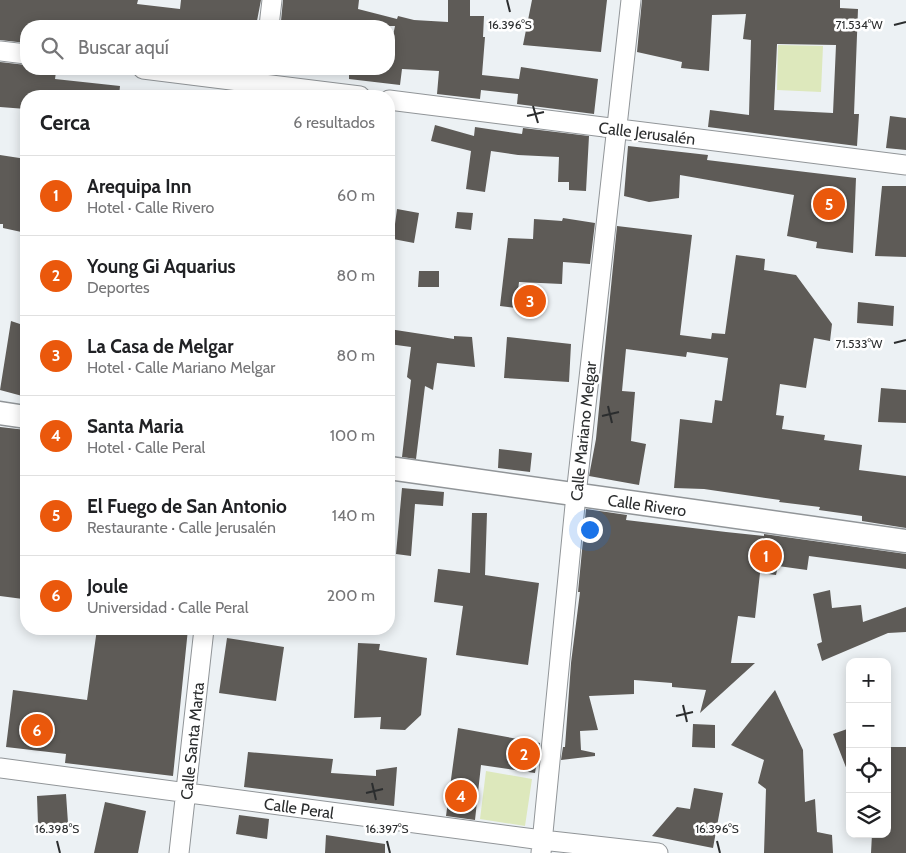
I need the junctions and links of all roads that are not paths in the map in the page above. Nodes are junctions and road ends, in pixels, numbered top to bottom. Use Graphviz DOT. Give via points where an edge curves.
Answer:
graph roads {
  1 [pos="272,0"];
  2 [pos="631,0"];
  3 [pos="270,20"];
  4 [pos="0,51"];
  5 [pos="20,53"];
  6 [pos="194,75"];
  7 [pos="263,83"];
  8 [pos="315,90"];
  9 [pos="395,101"];
  10 [pos="616,129"];
  11 [pos="906,165"];
  12 [pos="0,413"];
  13 [pos="20,416"];
  14 [pos="395,469"];
  15 [pos="576,495"];
  16 [pos="906,541"];
  17 [pos="203,635"];
  18 [pos="0,768"];
  19 [pos="186,793"];
  20 [pos="542,847"];
  21 [pos="179,853"];
  22 [pos="658,853"];
  1 -- 3 [label="street"];
  2 -- 10 [label="street, Calle Mariano Melgar"];
  4 -- 5 [label="street"];
  6 -- 7 [label="street"];
  7 -- 8 [label="street"];
  9 -- 10 [label="street, Calle Jerusalén"];
  10 -- 11 [label="street, Calle Jerusalén"];
  10 -- 15 [label="street, Calle Mariano Melgar"];
  12 -- 13 [label="street"];
  14 -- 15 [label="street, Calle Rivero"];
  15 -- 16 [label="street, Calle Rivero"];
  15 -- 20 [label="street, Calle Mariano Melgar"];
  17 -- 19 [label="street, Calle Santa Marta"];
  18 -- 19 [label="street, Calle Peral"];
  19 -- 20 [label="street, Calle Peral"];
  19 -- 21 [label="street, Calle Santa Marta"];
  20 -- 22 [label="street, Calle Peral"];
}
